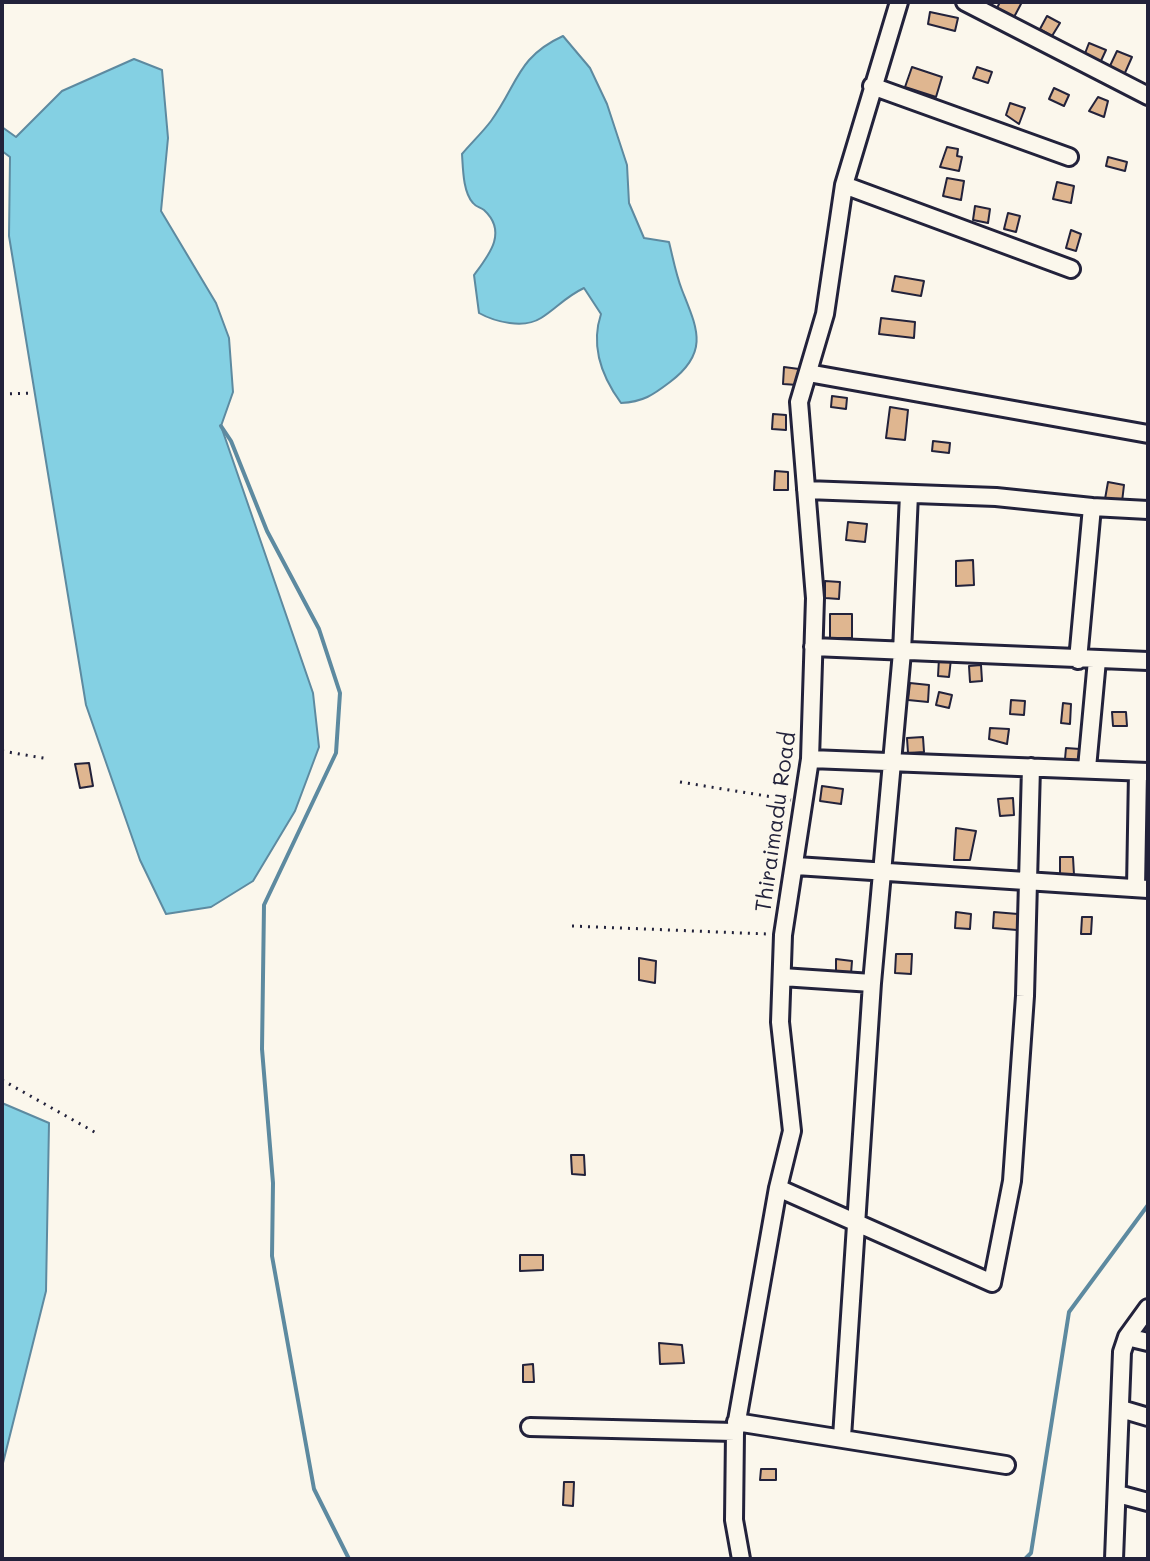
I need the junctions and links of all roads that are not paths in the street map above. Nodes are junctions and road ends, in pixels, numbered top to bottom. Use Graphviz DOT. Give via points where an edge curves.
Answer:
graph roads {
  1 [pos="899,2"];
  2 [pos="965,2"];
  3 [pos="872,86"];
  4 [pos="1148,96"];
  5 [pos="1069,157"];
  6 [pos="844,185"];
  7 [pos="1071,269"];
  8 [pos="808,373"];
  9 [pos="1148,434"];
  10 [pos="806,490"];
  11 [pos="909,494"];
  12 [pos="1092,507"];
  13 [pos="1148,510"];
  14 [pos="813,647"];
  15 [pos="902,652"];
  16 [pos="1078,660"];
  17 [pos="1097,660"];
  18 [pos="1148,661"];
  19 [pos="810,759"];
  20 [pos="894,762"];
  21 [pos="1031,767"];
  22 [pos="1087,768"];
  23 [pos="1143,772"];
  24 [pos="796,866"];
  25 [pos="884,873"];
  26 [pos="1027,879"];
  27 [pos="1142,888"];
  28 [pos="782,977"];
  29 [pos="872,983"];
  30 [pos="778,1188"];
  31 [pos="858,1223"];
  32 [pos="1148,1308"];
  33 [pos="1127,1337"];
  34 [pos="1148,1342"];
  35 [pos="1121,1409"];
  36 [pos="1148,1417"];
  37 [pos="530,1427"];
  38 [pos="735,1427"];
  39 [pos="842,1437"];
  40 [pos="1006,1465"];
  41 [pos="1118,1494"];
  42 [pos="1148,1502"];
  43 [pos="741,1559"];
  44 [pos="1114,1559"];
  1 -- 3 [label="street, Thiraimadu Road"];
  2 -- 4 [label="street"];
  3 -- 5 [label="street"];
  3 -- 6 [label="street, Thiraimadu Road"];
  6 -- 7 [label="street"];
  6 -- 8 [label="street, Thiraimadu Road" via="825,314"];
  8 -- 9 [label="street"];
  8 -- 10 [label="street, Thiraimadu Road" via="799,402"];
  10 -- 11 [label="street"];
  10 -- 14 [label="street, Thiraimadu Road" via="815,598"];
  11 -- 12 [label="street"];
  11 -- 15 [label="street"];
  12 -- 13 [label="street"];
  12 -- 16 [label="street"];
  14 -- 15 [label="street"];
  14 -- 19 [label="street, Thiraimadu Road"];
  15 -- 16 [label="street"];
  15 -- 20 [label="street"];
  16 -- 17 [label="street"];
  17 -- 18 [label="street"];
  17 -- 22 [label="street"];
  19 -- 20 [label="street"];
  19 -- 24 [label="street, Thiraimadu Road"];
  20 -- 21 [label="street"];
  20 -- 25 [label="street"];
  21 -- 22 [label="street"];
  21 -- 26 [label="street"];
  22 -- 23 [label="street"];
  23 -- 27 [label="street"];
  24 -- 25 [label="street"];
  24 -- 28 [label="street, Thiraimadu Road" via="783,935"];
  25 -- 26 [label="street"];
  25 -- 29 [label="street"];
  26 -- 27 [label="street"];
  26 -- 31 [label="street" via="1012,1181 992,1283"];
  28 -- 29 [label="street"];
  28 -- 30 [label="street, Thiraimadu Road" via="780,1022 792,1131"];
  29 -- 31 [label="street"];
  30 -- 31 [label="street"];
  30 -- 38 [label="street, Thiraimadu Road"];
  31 -- 39 [label="street"];
  32 -- 33 [label="street"];
  33 -- 34 [label="street"];
  33 -- 35 [label="street"];
  35 -- 36 [label="street"];
  35 -- 41 [label="street"];
  37 -- 38 [label="street"];
  38 -- 39 [label="street"];
  38 -- 43 [label="street, Thiraimadu Road" via="734,1520"];
  39 -- 40 [label="street"];
  41 -- 42 [label="street"];
  41 -- 44 [label="street"];
}
